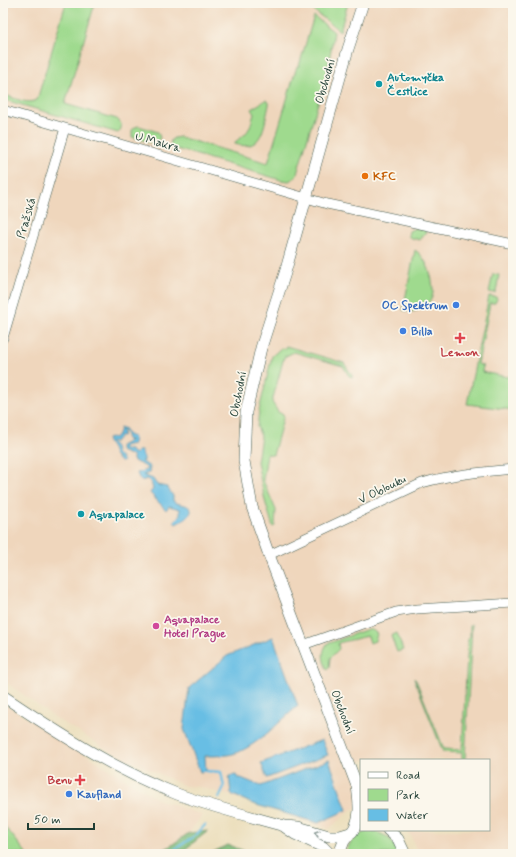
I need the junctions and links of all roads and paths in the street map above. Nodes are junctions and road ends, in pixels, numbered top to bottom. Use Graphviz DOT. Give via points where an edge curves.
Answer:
graph roads {
  1 [pos="363,3"];
  2 [pos="3,110"];
  3 [pos="65,128"];
  4 [pos="306,198"];
  5 [pos="513,244"];
  6 [pos="3,338"];
  7 [pos="513,469"];
  8 [pos="269,555"];
  9 [pos="513,603"];
  10 [pos="303,645"];
  11 [pos="3,696"];
  12 [pos="359,789"];
  13 [pos="284,826"];
  14 [pos="355,831"];
  15 [pos="389,831"];
  16 [pos="404,852"];
  17 [pos="330,854"];
  18 [pos="339,854"];
  1 -- 4 [label="street, Obchodní"];
  2 -- 3 [label="street, U Makra"];
  3 -- 4 [label="street, U Makra"];
  3 -- 6 [label="street, Pražská"];
  4 -- 5 [label="street, U Makra"];
  4 -- 8 [label="street, Obchodní" via="261,348 246,412 246,478 252,506"];
  7 -- 8 [label="street, V Oblouku" via="445,477 422,484"];
  8 -- 10 [label="street, Obchodní"];
  9 -- 10 [label="street" via="396,612"];
  10 -- 12 [label="street, Obchodní"];
  11 -- 13 [label="street" via="58,733 129,772 177,794"];
  12 -- 14 [label="street, Obchodní" via="359,819"];
  14 -- 13 [label="street, one-way" via="340,836 329,836 298,827"];
  13 -- 17 [label="street" via="323,847"];
  14 -- 18 [label="street, Obchodní" via="344,841"];
  15 -- 16 [label="street" via="398,839"];
}
